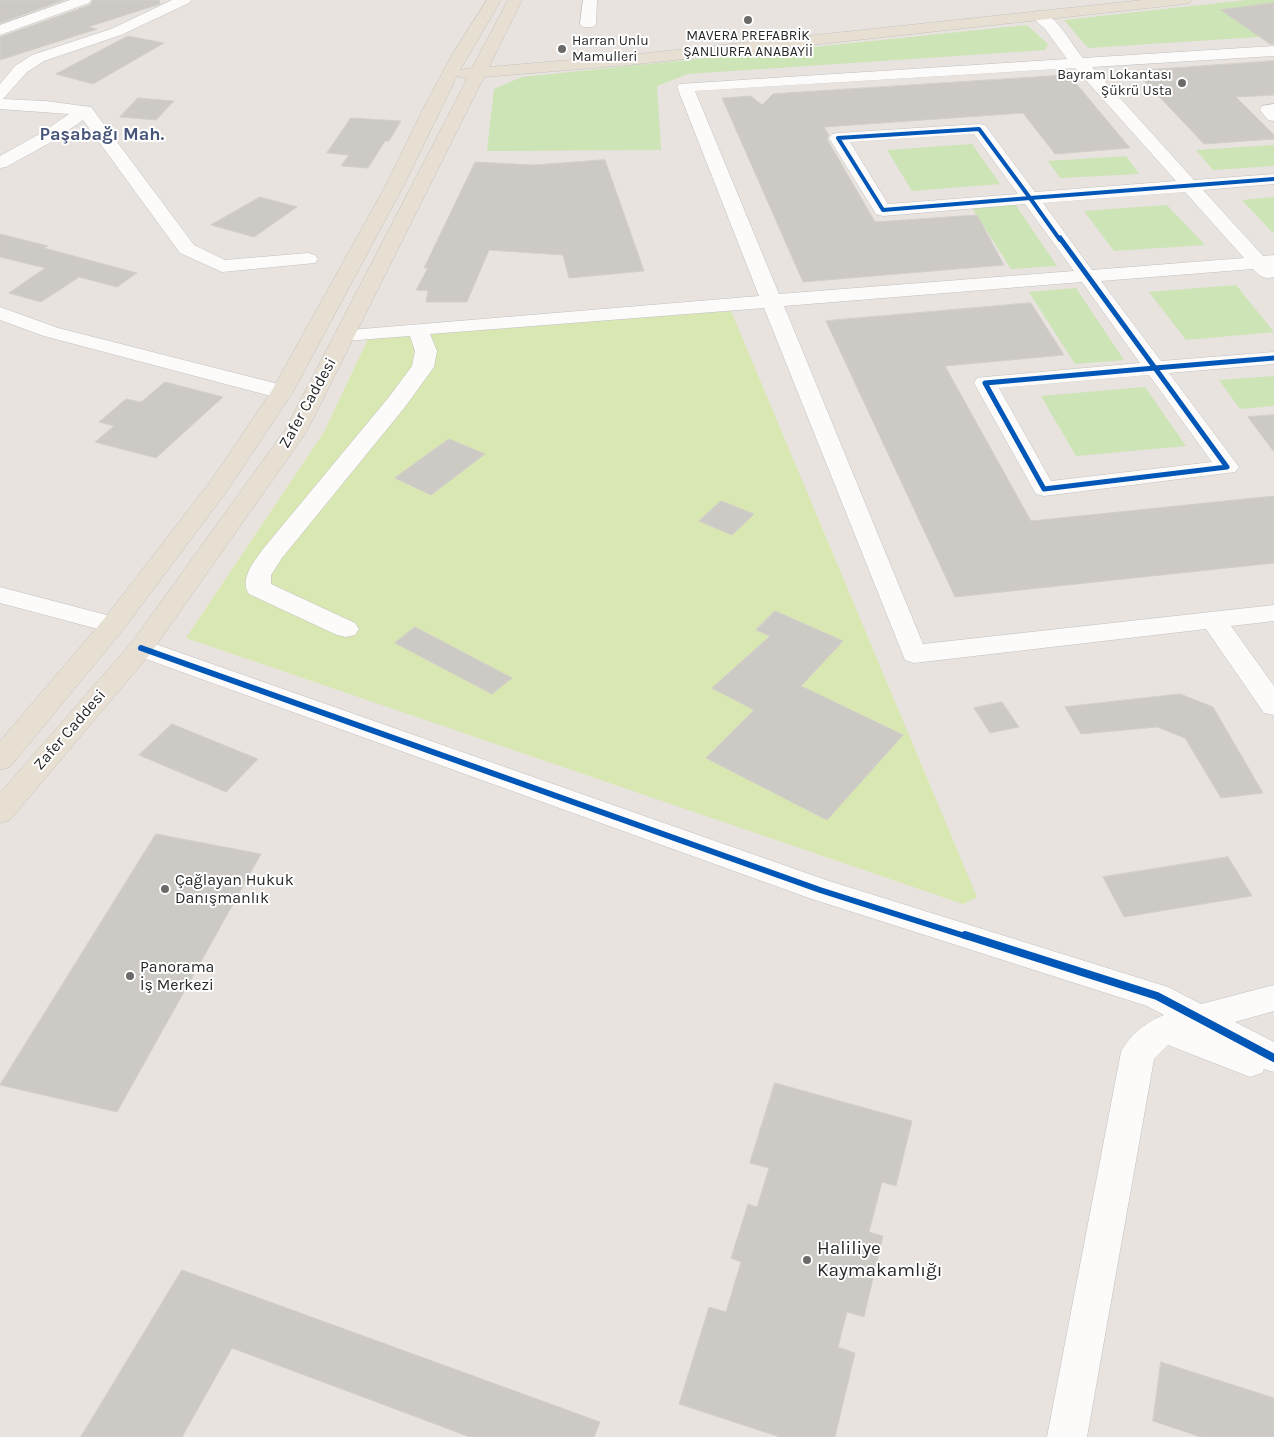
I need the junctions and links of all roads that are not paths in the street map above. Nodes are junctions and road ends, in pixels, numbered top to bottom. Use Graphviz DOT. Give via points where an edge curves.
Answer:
graph roads {
  1 [pos="84,0"];
  2 [pos="184,0"];
  3 [pos="494,0"];
  4 [pos="515,0"];
  5 [pos="590,0"];
  6 [pos="1082,0"];
  7 [pos="1185,0"];
  8 [pos="1039,16"];
  9 [pos="588,24"];
  10 [pos="0,30"];
  11 [pos="1274,51"];
  12 [pos="1082,63"];
  13 [pos="480,69"];
  14 [pos="452,70"];
  15 [pos="0,95"];
  16 [pos="0,104"];
  17 [pos="1274,109"];
  18 [pos="85,111"];
  19 [pos="1274,116"];
  20 [pos="0,163"];
  21 [pos="1274,179"];
  22 [pos="1191,186"];
  23 [pos="1030,198"];
  24 [pos="308,259"];
  25 [pos="1266,262"];
  26 [pos="1087,276"];
  27 [pos="1274,279"];
  28 [pos="771,301"];
  29 [pos="0,313"];
  30 [pos="418,329"];
  31 [pos="345,335"];
  32 [pos="1274,358"];
  33 [pos="1155,368"];
  34 [pos="282,392"];
  35 [pos="0,595"];
  36 [pos="1274,613"];
  37 [pos="1213,620"];
  38 [pos="113,625"];
  39 [pos="346,629"];
  40 [pos="141,648"];
  41 [pos="1274,706"];
  42 [pos="0,760"];
  43 [pos="0,812"];
  44 [pos="1274,998"];
  45 [pos="1198,1018"];
  46 [pos="1274,1058"];
  47 [pos="1274,1067"];
  48 [pos="1067,1437"];
  1 -- 10 [label="street"];
  2 -- 15 [label="street" via="116,32 38,58 21,68"];
  3 -- 14 [label="main road, Zafer Caddesi"];
  4 -- 13 [label="main road, Zafer Caddesi"];
  5 -- 9 [label="street"];
  6 -- 13 [label="main road" via="512,58"];
  7 -- 8 [label="main road"];
  8 -- 12 [label="street"];
  8 -- 13 [label="main road" via="629,60"];
  11 -- 12 [label="street"];
  12 -- 22 [label="street"];
  12 -- 28 [label="street" via="685,87"];
  13 -- 14 [label="main road"];
  13 -- 31 [label="main road, Zafer Caddesi"];
  14 -- 34 [label="main road, Zafer Caddesi" via="395,185"];
  16 -- 18 [label="street"];
  17 -- 19 [label="street" via="1268,110"];
  18 -- 20 [label="street" via="49,136"];
  18 -- 24 [label="street" via="188,249 222,266"];
  21 -- 22 [label="street"];
  22 -- 23 [label="street"];
  22 -- 25 [label="street"];
  23 -- 23 [label="street" via="979,129 838,138 882,210"];
  23 -- 26 [label="street"];
  25 -- 26 [label="street"];
  25 -- 27 [label="street"];
  26 -- 28 [label="street"];
  26 -- 33 [label="street"];
  28 -- 30 [label="street"];
  28 -- 37 [label="street" via="914,654"];
  29 -- 34 [label="street" via="51,332"];
  30 -- 31 [label="street"];
  30 -- 39 [label="street" via="426,351 423,367 258,575 258,588"];
  31 -- 40 [label="main road, Zafer Caddesi" via="296,431"];
  32 -- 33 [label="street"];
  33 -- 33 [label="street" via="1079,375 985,383 1044,490 1227,467"];
  34 -- 38 [label="main road, Zafer Caddesi" via="218,486"];
  35 -- 38 [label="street"];
  36 -- 37 [label="street"];
  37 -- 41 [label="street"];
  38 -- 42 [label="main road, Zafer Caddesi"];
  40 -- 43 [label="main road, Zafer Caddesi"];
  40 -- 45 [label="street" via="820,890 1157,996"];
  44 -- 45 [label="street"];
  45 -- 46 [label="street"];
  47 -- 48 [label="street" via="1251,1063 1164,1029 1138,1052"];
}
